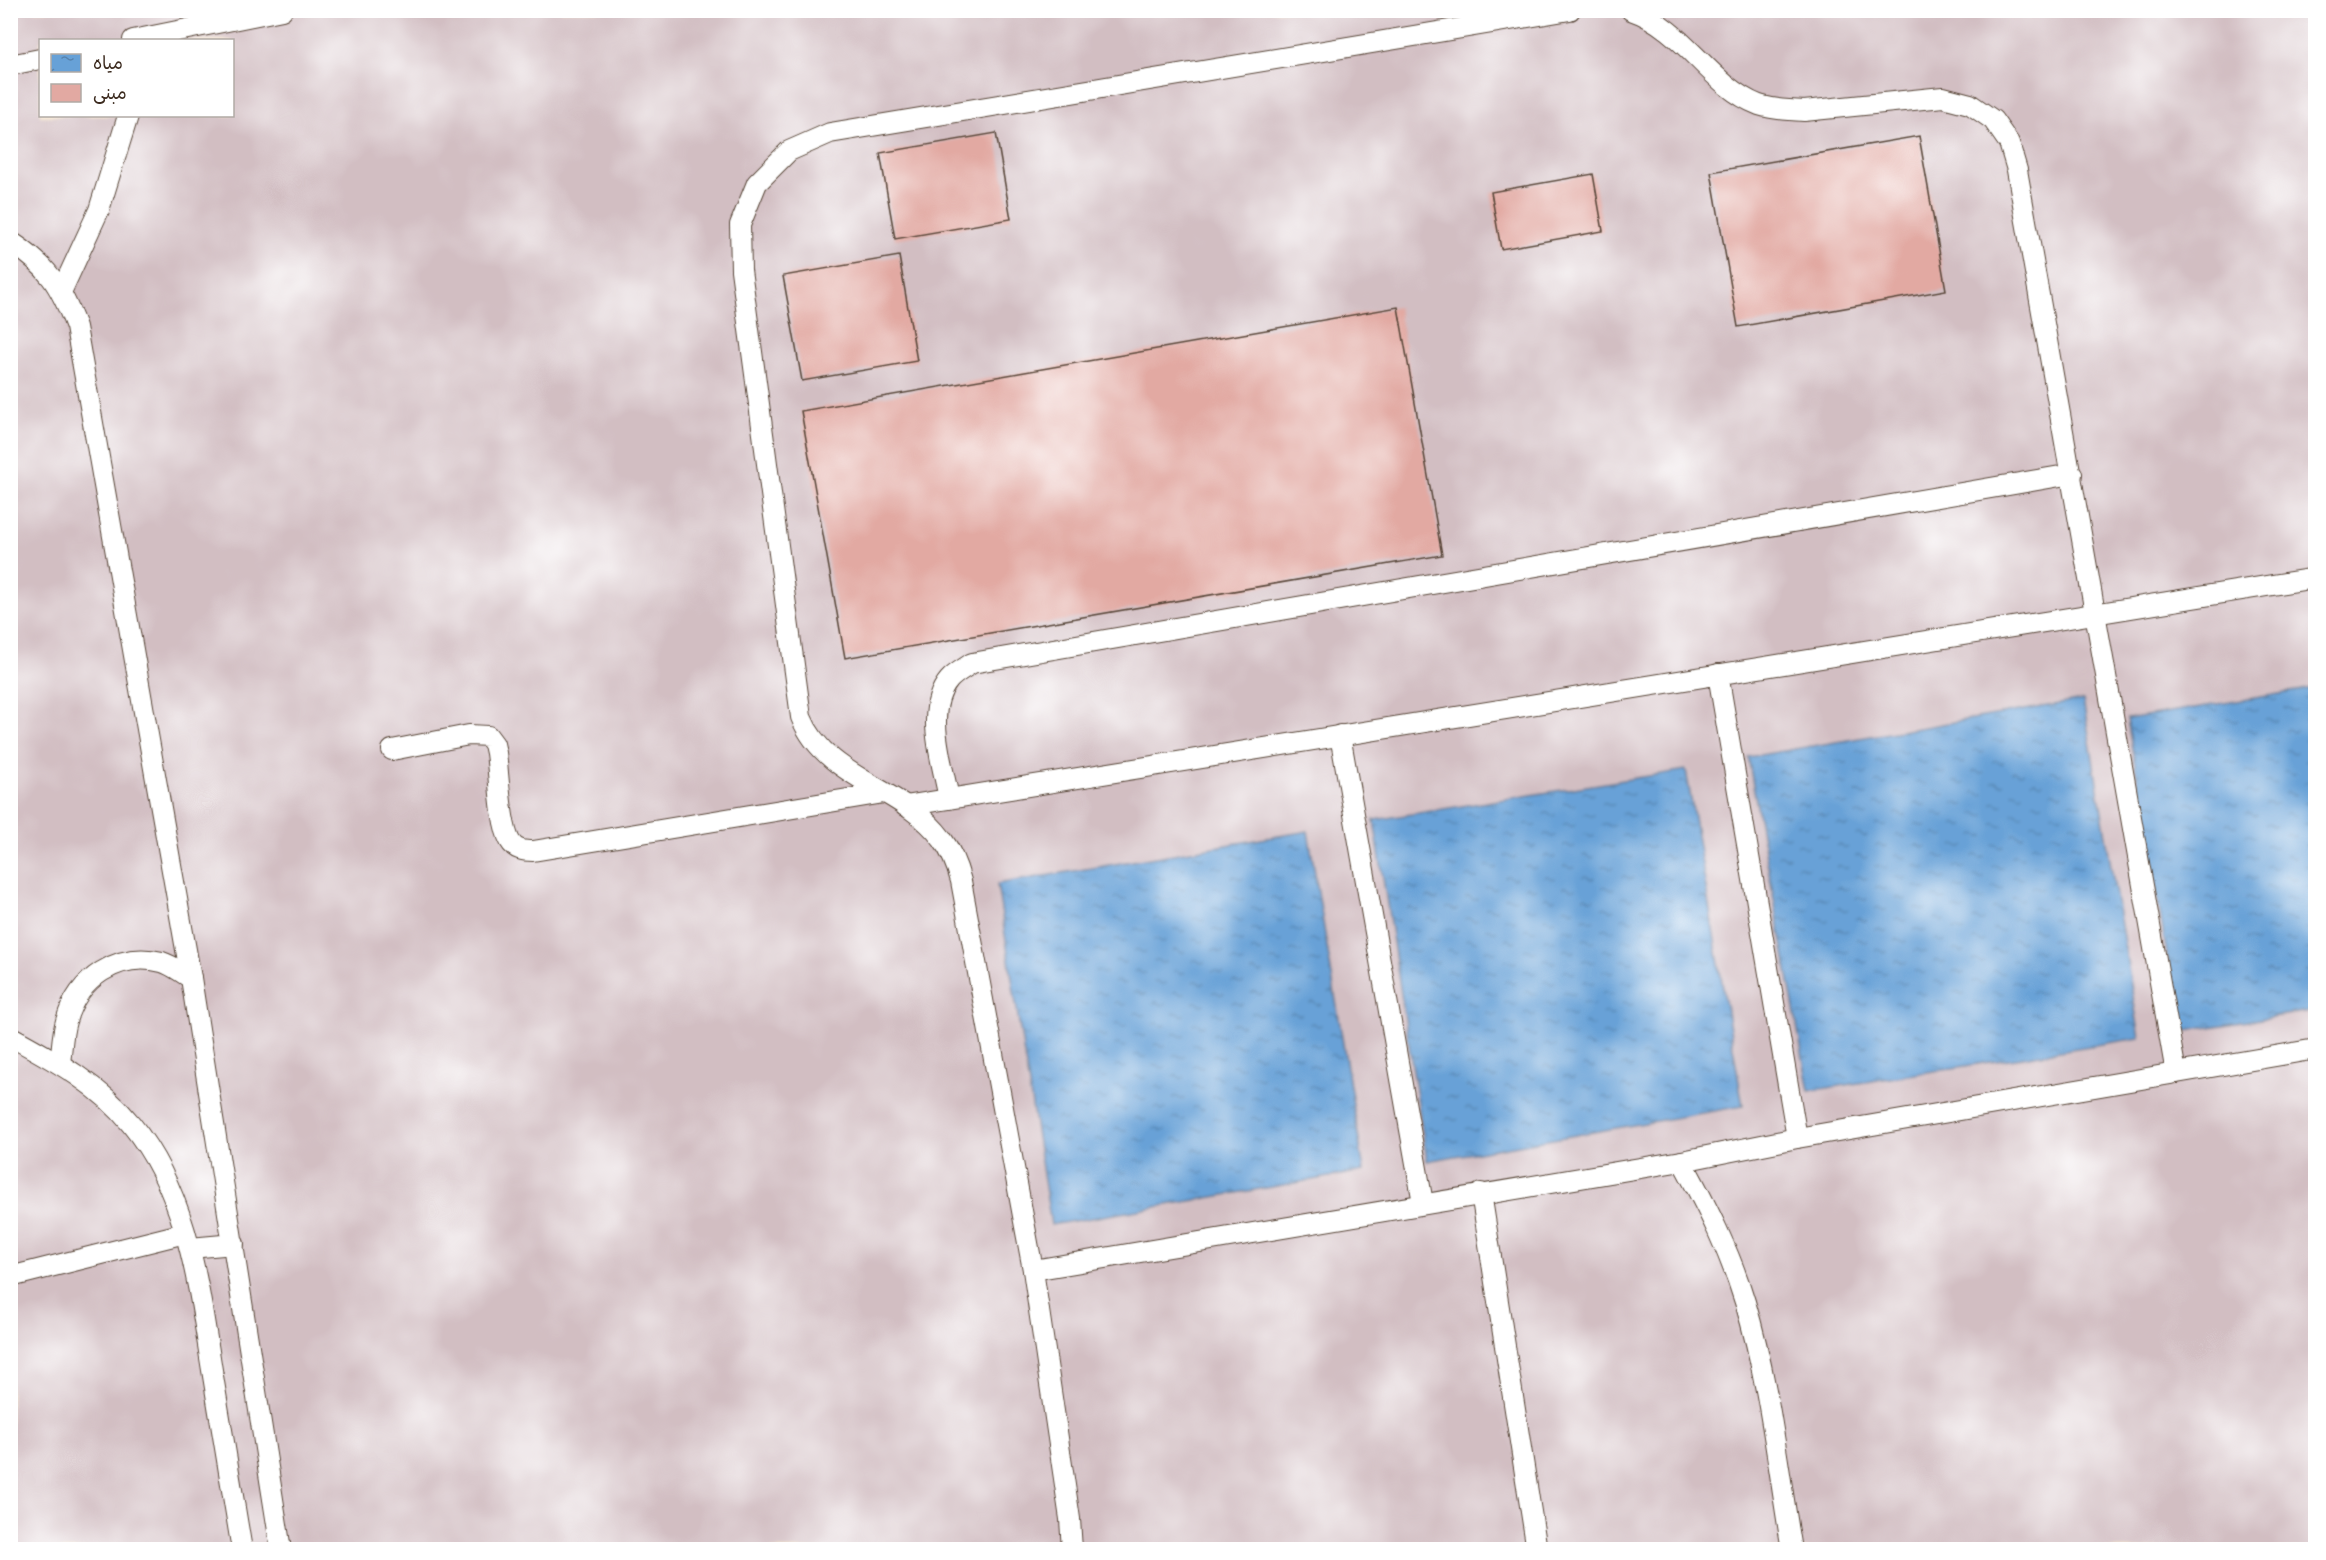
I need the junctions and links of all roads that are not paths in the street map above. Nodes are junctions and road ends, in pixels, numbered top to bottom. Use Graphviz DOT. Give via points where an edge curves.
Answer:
graph roads {
  1 [pos="282,10"];
  2 [pos="1570,10"];
  3 [pos="1630,10"];
  4 [pos="144,39"];
  5 [pos="39,59"];
  6 [pos="11,63"];
  7 [pos="128,117"];
  8 [pos="10,241"];
  9 [pos="62,290"];
  10 [pos="2072,474"];
  11 [pos="2316,578"];
  12 [pos="2096,614"];
  13 [pos="1718,674"];
  14 [pos="1340,735"];
  15 [pos="392,750"];
  16 [pos="884,793"];
  17 [pos="949,799"];
  18 [pos="904,806"];
  19 [pos="191,978"];
  20 [pos="10,1036"];
  21 [pos="2316,1049"];
  22 [pos="60,1063"];
  23 [pos="2176,1073"];
  24 [pos="1797,1138"];
  25 [pos="1682,1161"];
  26 [pos="1481,1193"];
  27 [pos="1423,1203"];
  28 [pos="187,1241"];
  29 [pos="234,1244"];
  30 [pos="1033,1270"];
  31 [pos="10,1277"];
  32 [pos="242,1550"];
  33 [pos="282,1550"];
  34 [pos="1072,1550"];
  35 [pos="1537,1550"];
  36 [pos="1792,1550"];
  1 -- 4 [label="lane"];
  2 -- 16 [label="lane" via="830,133 789,150 757,183 740,225 741,270 801,717 807,733 833,762"];
  3 -- 10 [label="lane" via="1669,29 1739,95 1760,105 1804,111 1943,97 1970,104 1993,120 2009,143 2017,170"];
  5 -- 6 [label="lane"];
  7 -- 9 [label="lane" via="99,210"];
  8 -- 9 [label="lane" via="36,259"];
  9 -- 19 [label="lane" via="76,327"];
  10 -- 12 [label="lane"];
  10 -- 17 [label="lane" via="972,663 949,680 936,707"];
  11 -- 12 [label="lane"];
  12 -- 13 [label="lane"];
  12 -- 23 [label="lane"];
  13 -- 14 [label="lane"];
  13 -- 24 [label="lane"];
  14 -- 17 [label="lane"];
  14 -- 27 [label="lane"];
  15 -- 16 [label="lane" via="469,735 488,736 496,753 506,829 510,842 520,851"];
  16 -- 18 [label="lane"];
  17 -- 18 [label="lane"];
  18 -- 30 [label="lane" via="942,838 955,858 962,881"];
  19 -- 22 [label="lane" via="163,963 131,960 100,971 78,992 65,1022"];
  19 -- 29 [label="lane"];
  20 -- 22 [label="lane"];
  21 -- 23 [label="lane"];
  22 -- 28 [label="lane" via="98,1090 130,1123 157,1161 177,1203"];
  23 -- 24 [label="lane"];
  24 -- 25 [label="lane"];
  25 -- 26 [label="lane"];
  25 -- 36 [label="lane" via="1728,1253 1745,1302 1758,1352"];
  26 -- 27 [label="lane"];
  26 -- 35 [label="lane"];
  27 -- 30 [label="lane"];
  28 -- 29 [label="lane"];
  28 -- 31 [label="lane"];
  28 -- 32 [label="lane"];
  29 -- 33 [label="lane"];
  30 -- 34 [label="lane"];
}
